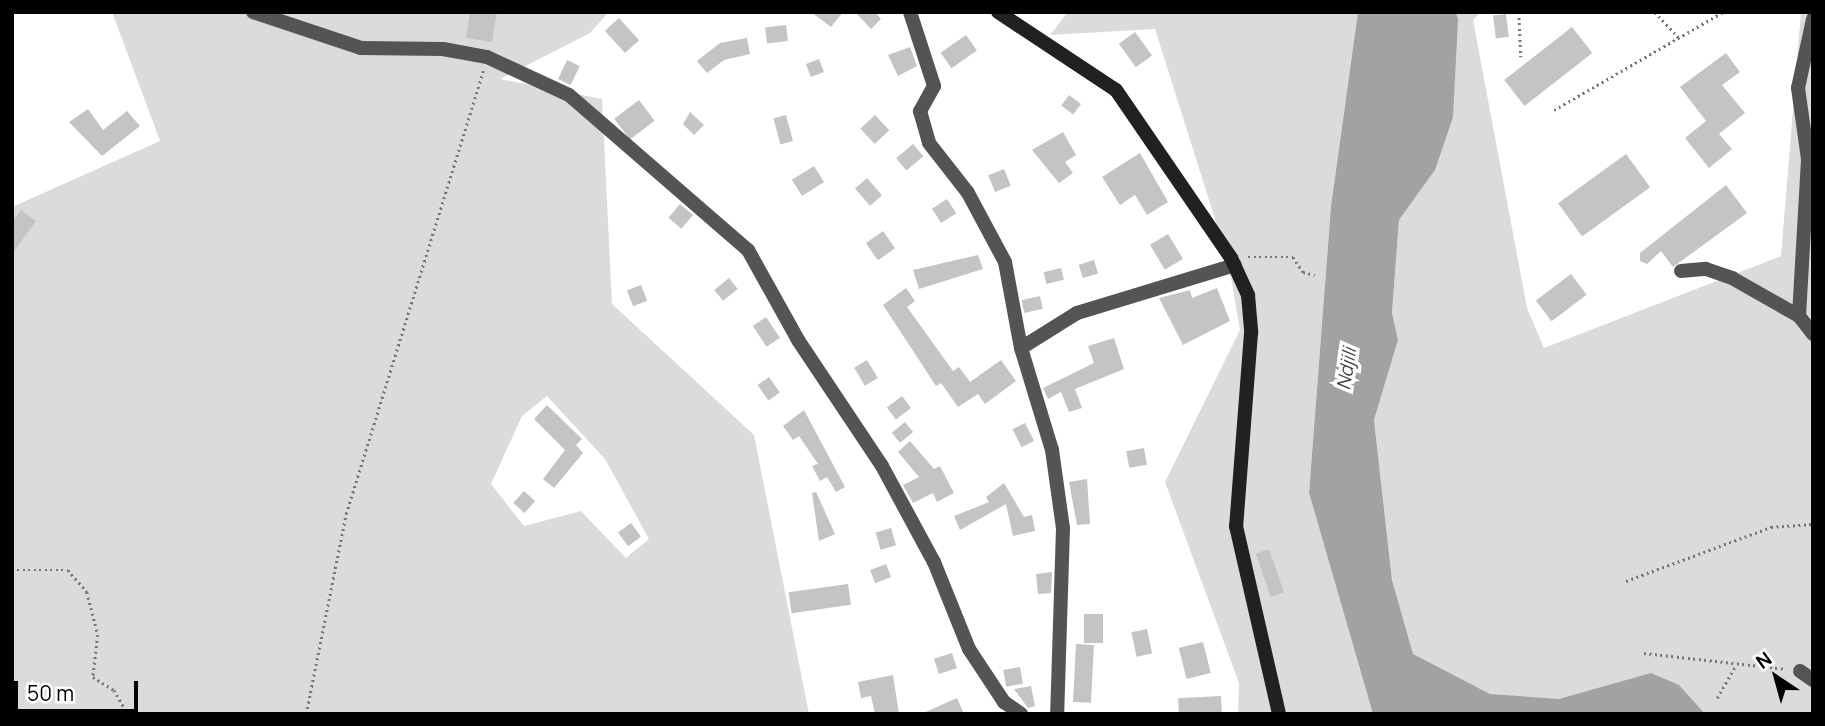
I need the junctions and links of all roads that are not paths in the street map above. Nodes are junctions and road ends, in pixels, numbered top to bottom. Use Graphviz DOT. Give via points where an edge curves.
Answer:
graph roads {
  1 [pos="253,12"];
  2 [pos="910,12"];
  3 [pos="998,12"];
  4 [pos="1813,19"];
  5 [pos="1233,262"];
  6 [pos="1681,271"];
  7 [pos="1799,316"];
  8 [pos="1813,334"];
  9 [pos="1021,348"];
  10 [pos="1800,671"];
  11 [pos="1813,680"];
  12 [pos="1021,714"];
  13 [pos="1057,714"];
  14 [pos="1279,714"];
  1 -- 12 [label="street" via="361,48 443,49 487,57 569,95 748,250 798,340 882,466 934,562 969,649 1004,702"];
  2 -- 9 [label="street" via="932,76 920,111 929,143 968,193 1004,262"];
  3 -- 5 [label="street" via="1116,90"];
  4 -- 7 [label="street" via="1797,88 1808,159"];
  5 -- 9 [label="street" via="1077,313"];
  5 -- 14 [label="street" via="1251,316 1236,526"];
  6 -- 7 [label="street" via="1706,269 1732,278"];
  7 -- 8 [label="street"];
  9 -- 13 [label="street" via="1052,450 1063,528"];
  10 -- 11 [label="street"];
}
